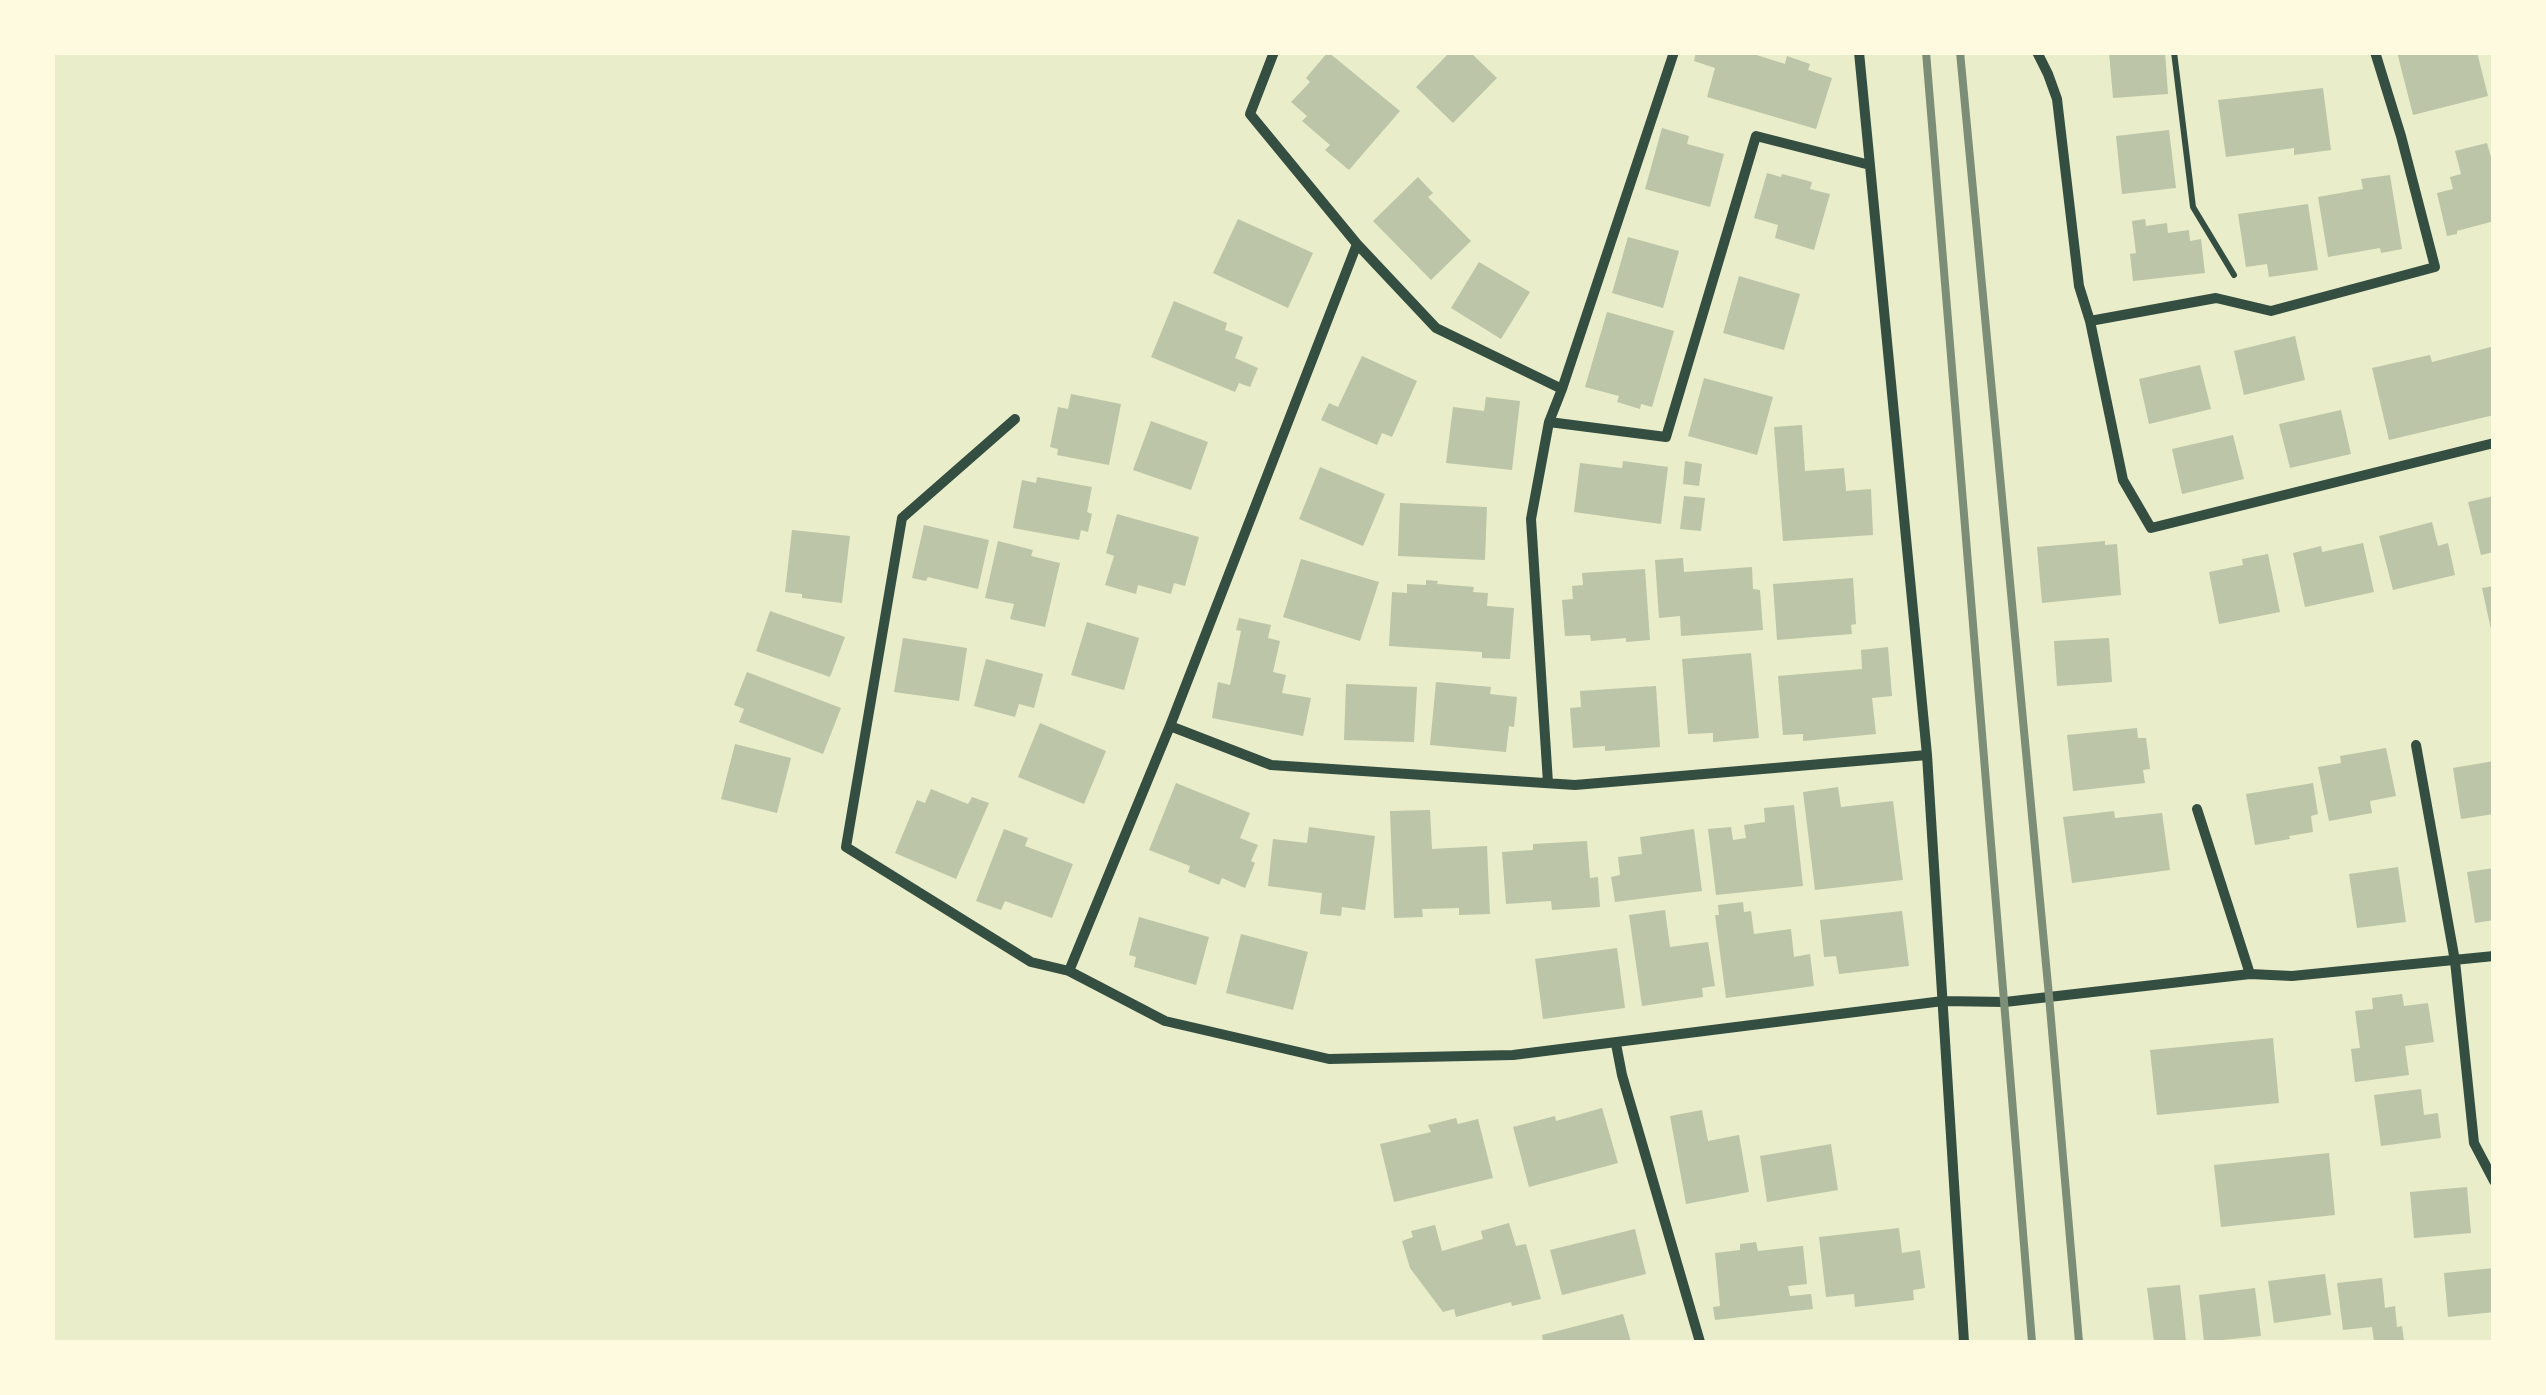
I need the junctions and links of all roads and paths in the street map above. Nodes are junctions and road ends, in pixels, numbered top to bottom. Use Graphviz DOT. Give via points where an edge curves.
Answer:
graph roads {
  1 [pos="1274,52"];
  2 [pos="1674,52"];
  3 [pos="1859,52"];
  4 [pos="2037,52"];
  5 [pos="2174,52"];
  6 [pos="2375,52"];
  7 [pos="1870,165"];
  8 [pos="1357,244"];
  9 [pos="2244,304"];
  10 [pos="2090,321"];
  11 [pos="1562,389"];
  12 [pos="1014,419"];
  13 [pos="1549,422"];
  14 [pos="2494,443"];
  15 [pos="1170,726"];
  16 [pos="2416,745"];
  17 [pos="1927,755"];
  18 [pos="1548,784"];
  19 [pos="2196,809"];
  20 [pos="2494,956"];
  21 [pos="2454,961"];
  22 [pos="1070,971"];
  23 [pos="2250,974"];
  24 [pos="1943,1001"];
  25 [pos="1616,1044"];
  26 [pos="2494,1182"];
  27 [pos="1700,1342"];
  28 [pos="1964,1342"];
  1 -- 8 [label="street" via="1250,114"];
  2 -- 11 [label="street"];
  3 -- 7 [label="street"];
  4 -- 10 [label="street" via="2057,99 2078,286"];
  5 -- 9 [label="path" via="2193,207 2239,282"];
  6 -- 9 [label="street" via="2435,267 2271,311"];
  7 -- 13 [label="street" via="1756,136 1666,437"];
  7 -- 17 [label="street"];
  8 -- 11 [label="street" via="1436,328"];
  8 -- 15 [label="street"];
  9 -- 10 [label="street" via="2216,298"];
  10 -- 14 [label="street" via="2123,480 2151,528"];
  11 -- 13 [label="street"];
  12 -- 22 [label="street" via="902,518 846,847 1031,962"];
  13 -- 18 [label="street" via="1531,519"];
  15 -- 18 [label="street" via="1271,765"];
  15 -- 22 [label="street"];
  16 -- 21 [label="street"];
  17 -- 18 [label="street"];
  17 -- 24 [label="street"];
  19 -- 23 [label="street"];
  20 -- 21 [label="street"];
  21 -- 23 [label="street"];
  21 -- 26 [label="street" via="2474,1143"];
  22 -- 25 [label="street" via="1165,1021 1329,1059 1513,1055"];
  23 -- 24 [label="street" via="2005,1002"];
  24 -- 25 [label="street"];
  24 -- 28 [label="street"];
  25 -- 27 [label="street"];
}
